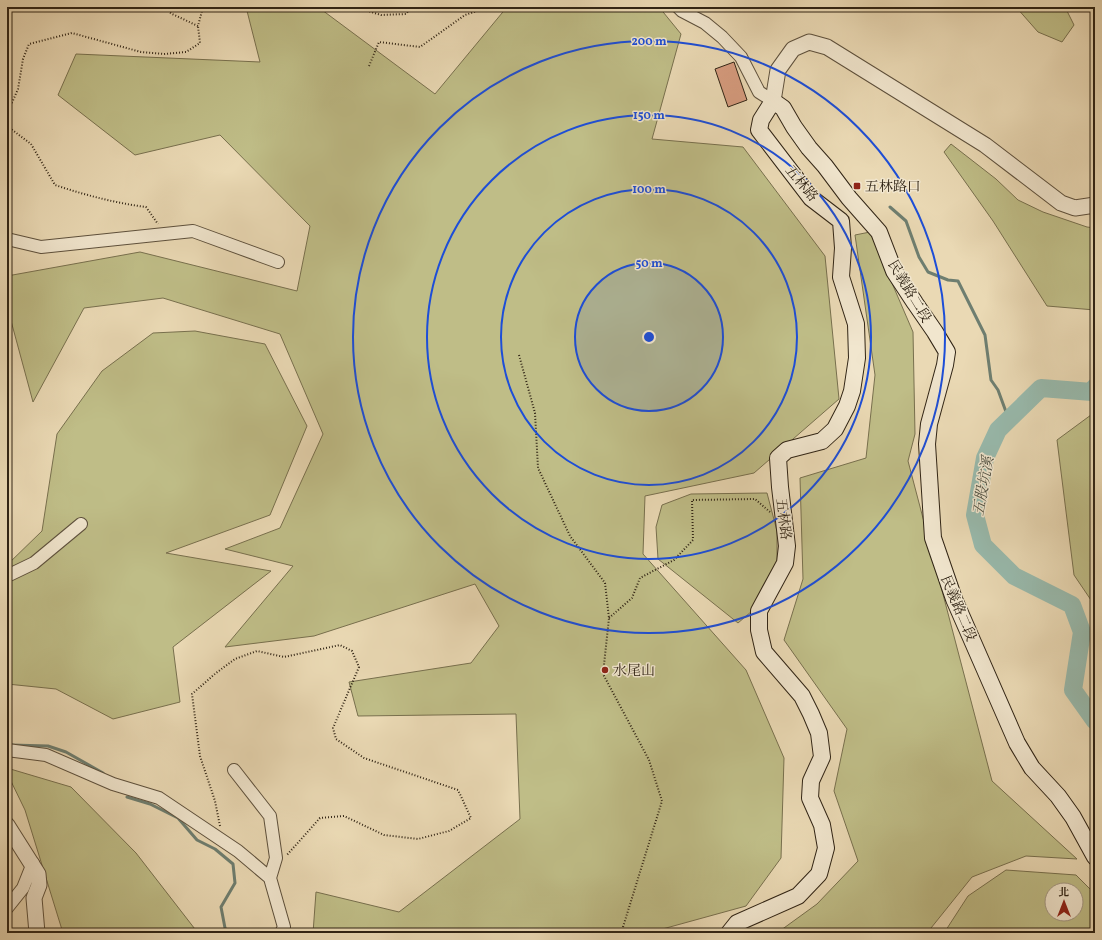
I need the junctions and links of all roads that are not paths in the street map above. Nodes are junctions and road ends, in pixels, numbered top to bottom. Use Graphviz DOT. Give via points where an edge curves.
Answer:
graph roads {
  1 [pos="678,7"];
  2 [pos="773,101"];
  3 [pos="1095,205"];
  4 [pos="7,239"];
  5 [pos="278,262"];
  6 [pos="81,524"];
  7 [pos="7,576"];
  8 [pos="7,750"];
  9 [pos="234,770"];
  10 [pos="7,825"];
  11 [pos="1095,857"];
  12 [pos="33,863"];
  13 [pos="270,878"];
  14 [pos="7,908"];
  15 [pos="37,933"];
  16 [pos="281,933"];
  17 [pos="729,933"];
  1 -- 2 [label="street" via="705,22 722,37 741,57 758,92"];
  2 -- 3 [label="street" via="778,70 793,49 810,42 827,47 985,146 1061,203 1075,208"];
  2 -- 11 [label="main road, 民義路二段" via="783,108 810,148 879,232 894,271 947,352 928,437 927,467 933,538 954,599 1017,743 1032,768 1073,817"];
  2 -- 17 [label="main road, 五林路" via="761,120 759,130 811,198 840,221 843,248 841,277 856,324 857,358 852,391 835,429 822,441 787,450 778,458 787,546 785,563 759,611 758,630 764,652 802,696 819,733 822,757 811,781 810,798 822,825 826,848 820,874 798,896 737,923"];
  4 -- 5 [label="street" via="41,248 193,231"];
  6 -- 7 [label="street" via="34,564"];
  8 -- 13 [label="street" via="46,755 113,784 159,798 238,851"];
  9 -- 13 [label="street" via="270,816 276,858"];
  10 -- 12 [label="street"];
  12 -- 14 [label="street" via="23,888"];
  12 -- 15 [label="street" via="39,885 34,898"];
  13 -- 16 [label="street" via="284,927"];
}
